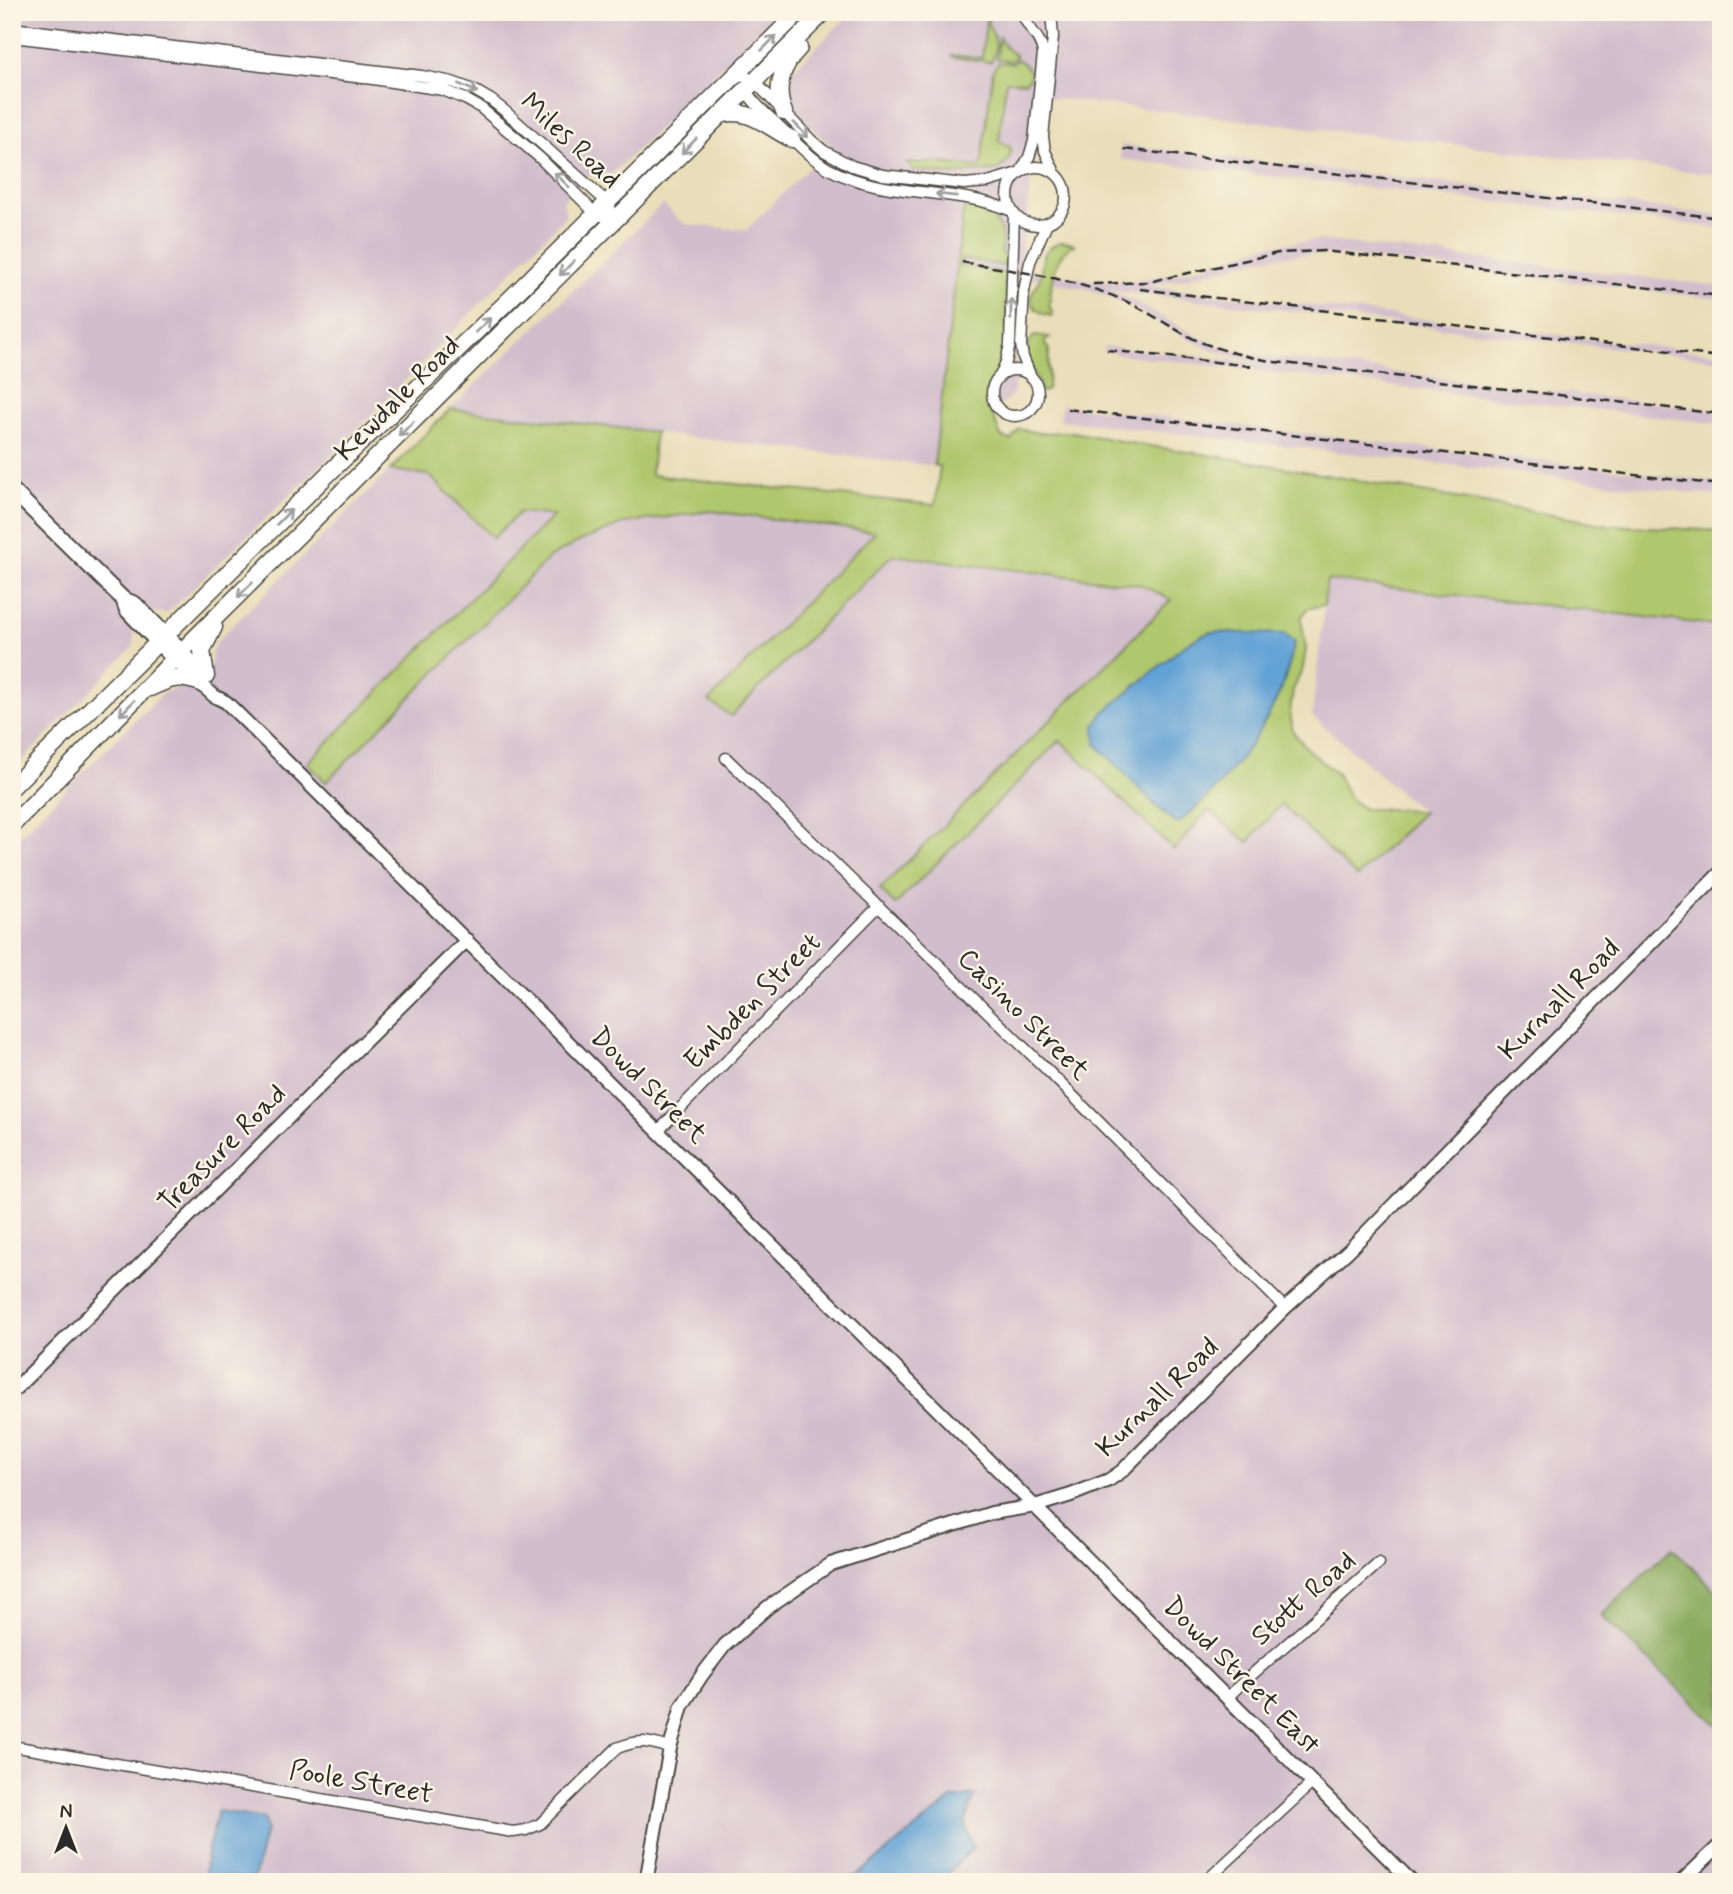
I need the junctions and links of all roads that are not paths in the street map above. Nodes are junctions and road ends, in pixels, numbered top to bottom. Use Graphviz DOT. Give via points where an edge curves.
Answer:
graph roads {
  1 [pos="799,12"];
  2 [pos="1022,12"];
  3 [pos="1051,12"];
  4 [pos="823,13"];
  5 [pos="12,28"];
  6 [pos="12,37"];
  7 [pos="738,73"];
  8 [pos="750,85"];
  9 [pos="784,112"];
  10 [pos="720,115"];
  11 [pos="792,139"];
  12 [pos="1019,172"];
  13 [pos="1055,173"];
  14 [pos="602,209"];
  15 [pos="1013,213"];
  16 [pos="615,220"];
  17 [pos="1047,223"];
  18 [pos="460,346"];
  19 [pos="474,360"];
  20 [pos="1000,376"];
  21 [pos="1031,377"];
  22 [pos="12,490"];
  23 [pos="220,615"];
  24 [pos="162,638"];
  25 [pos="178,655"];
  26 [pos="203,679"];
  27 [pos="144,690"];
  28 [pos="726,758"];
  29 [pos="12,787"];
  30 [pos="15,819"];
  31 [pos="1721,872"];
  32 [pos="880,906"];
  33 [pos="467,940"];
  34 [pos="658,1131"];
  35 [pos="1284,1308"];
  36 [pos="12,1392"];
  37 [pos="1035,1506"];
  38 [pos="1379,1563"];
  39 [pos="1227,1698"];
  40 [pos="12,1746"];
  41 [pos="670,1748"];
  42 [pos="1313,1782"];
  43 [pos="1721,1843"];
  44 [pos="646,1882"];
  45 [pos="1205,1882"];
  46 [pos="1412,1882"];
  47 [pos="1681,1882"];
  7 -- 1 [label="main road, Kewdale Road, one-way"];
  2 -- 12 [label="street" via="1043,53 1034,141"];
  3 -- 13 [label="street" via="1053,37 1043,132"];
  4 -- 8 [label="main road, Kewdale Road"];
  4 -- 9 [label="main road" via="782,73 779,98"];
  5 -- 14 [label="street, Miles Road, one-way" via="453,82 491,100 550,150"];
  14 -- 6 [label="street, Miles Road, one-way" via="496,120 443,90"];
  7 -- 8 [label="street"];
  7 -- 14 [label="main road, Kewdale Road"];
  8 -- 9 [label="street"];
  8 -- 10 [label="main road, Kewdale Road"];
  8 -- 11 [label="street"];
  9 -- 12 [label="street, one-way" via="824,151 870,172 964,184"];
  10 -- 11 [label="main road" via="748,115"];
  10 -- 16 [label="main road, Kewdale Road, one-way"];
  15 -- 11 [label="street, one-way" via="967,198 863,182 827,168"];
  12 -- 13 [label="street" via="1038,166"];
  12 -- 15 [label="street" via="1007,195"];
  13 -- 17 [label="street" via="1062,180 1066,200 1058,216"];
  14 -- 16 [label="street, Miles Road"];
  14 -- 16 [label="street, Miles Road"];
  18 -- 14 [label="main road, Kewdale Road, one-way"];
  15 -- 17 [label="street" via="1029,224"];
  20 -- 15 [label="street, one-way" via="1010,344"];
  16 -- 19 [label="main road, Kewdale Road, one-way"];
  17 -- 21 [label="street" via="1030,262 1024,291 1021,345"];
  18 -- 19 [label="main road"];
  24 -- 18 [label="main road, Kewdale Road, one-way"];
  19 -- 23 [label="main road, Kewdale Road, one-way"];
  20 -- 21 [label="street" via="1013,371"];
  20 -- 21 [label="street" via="993,387 993,401 1001,412 1014,416 1035,404 1038,392"];
  22 -- 24 [label="main road, Dowd Street" via="122,599 127,610"];
  23 -- 25 [label="main road, Kewdale Road"];
  23 -- 26 [label="main road" via="202,651"];
  24 -- 25 [label="main road, Dowd Street"];
  24 -- 29 [label="main road, Kewdale Road"];
  25 -- 26 [label="street, Dowd Street"];
  25 -- 27 [label="main road, Kewdale Road"];
  26 -- 27 [label="main road" via="174,679"];
  26 -- 33 [label="street, Dowd Street" via="214,696 226,702"];
  27 -- 30 [label="main road, Kewdale Road, one-way"];
  28 -- 32 [label="street, Casino Street"];
  31 -- 35 [label="street, Kurnall Road" via="1348,1251"];
  32 -- 34 [label="street, Embden Street"];
  32 -- 35 [label="street, Casino Street"];
  33 -- 34 [label="street, Dowd Street"];
  33 -- 36 [label="street, Treasure Road"];
  34 -- 37 [label="street, Dowd Street"];
  35 -- 37 [label="street, Kurnall Road" via="1122,1471"];
  37 -- 39 [label="street, Dowd Street East"];
  37 -- 41 [label="street, Kurnall Road" via="992,1513 831,1564 768,1607 725,1645 682,1706"];
  38 -- 39 [label="street, Stott Road"];
  39 -- 42 [label="street, Dowd Street East"];
  40 -- 41 [label="street, Poole Street" via="513,1832 540,1824 617,1748 645,1740"];
  41 -- 44 [label="street, Kurnall Road"];
  42 -- 45 [label="street"];
  42 -- 46 [label="street, Dowd Street East"];
  43 -- 47 [label="street"];
}
